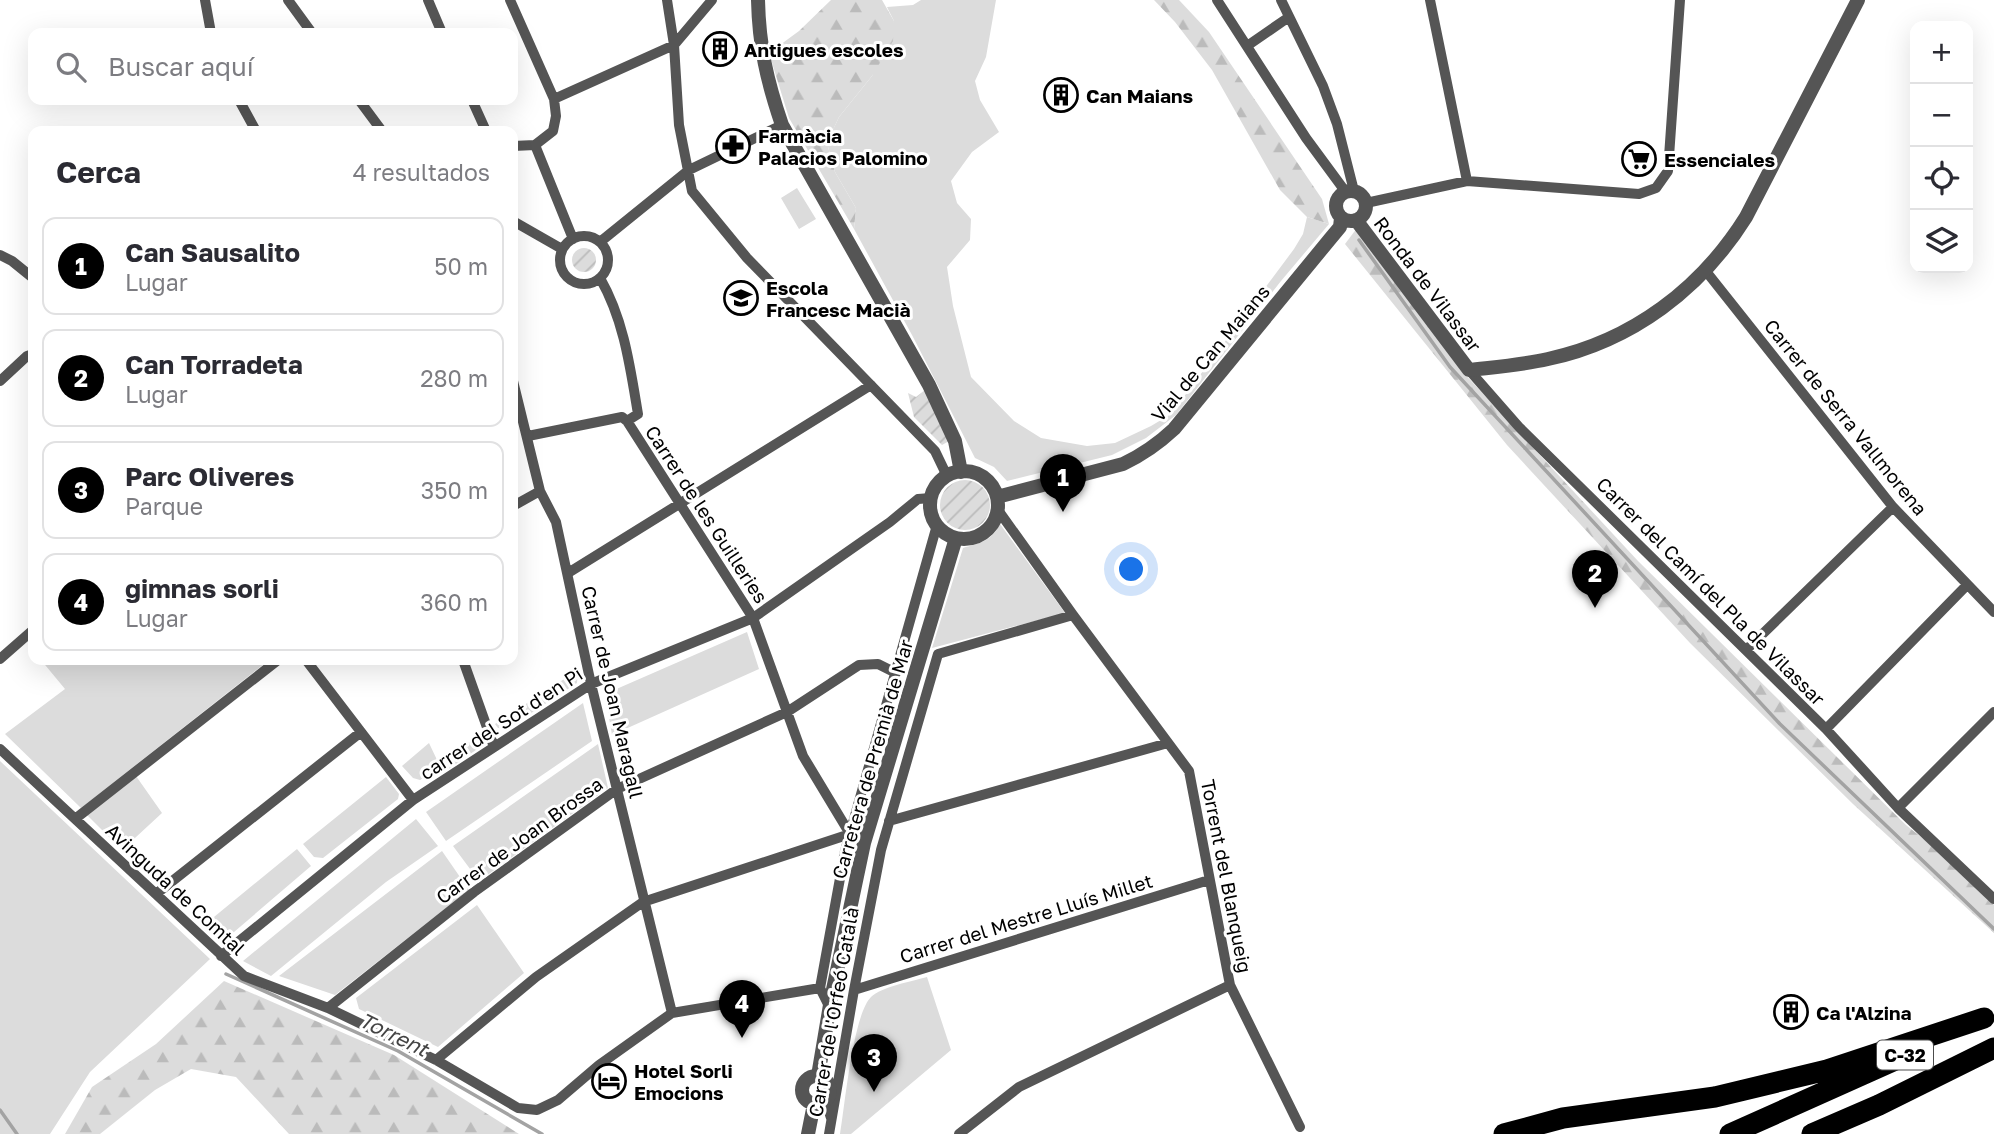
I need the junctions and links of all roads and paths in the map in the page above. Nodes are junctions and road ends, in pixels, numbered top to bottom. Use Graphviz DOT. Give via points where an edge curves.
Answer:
graph roads {
  1 [pos="205,0"];
  2 [pos="288,0"];
  3 [pos="428,0"];
  4 [pos="510,0"];
  5 [pos="667,0"];
  6 [pos="712,0"];
  7 [pos="758,0"];
  8 [pos="1217,0"];
  9 [pos="1281,0"];
  10 [pos="1430,0"];
  11 [pos="1680,0"];
  12 [pos="1858,0"];
  13 [pos="1289,17"];
  14 [pos="210,28"];
  15 [pos="308,28"];
  16 [pos="440,28"];
  17 [pos="674,45"];
  18 [pos="1247,46"];
  19 [pos="554,99"];
  20 [pos="242,105"];
  21 [pos="363,105"];
  22 [pos="474,105"];
  23 [pos="782,125"];
  24 [pos="253,126"];
  25 [pos="378,126"];
  26 [pos="484,126"];
  27 [pos="535,145"];
  28 [pos="518,146"];
  29 [pos="689,170"];
  30 [pos="1467,181"];
  31 [pos="1350,191"];
  32 [pos="1366,203"];
  33 [pos="1349,219"];
  34 [pos="518,224"];
  35 [pos="573,239"];
  36 [pos="600,242"];
  37 [pos="562,248"];
  38 [pos="0,255"];
  39 [pos="1705,270"];
  40 [pos="28,274"];
  41 [pos="600,278"];
  42 [pos="28,356"];
  43 [pos="1469,370"];
  44 [pos="0,381"];
  45 [pos="871,385"];
  46 [pos="518,399"];
  47 [pos="627,421"];
  48 [pos="528,436"];
  49 [pos="954,474"];
  50 [pos="540,491"];
  51 [pos="931,498"];
  52 [pos="518,503"];
  53 [pos="679,503"];
  54 [pos="997,504"];
  55 [pos="1893,507"];
  56 [pos="937,524"];
  57 [pos="956,537"];
  58 [pos="568,573"];
  59 [pos="1967,585"];
  60 [pos="1994,612"];
  61 [pos="1073,615"];
  62 [pos="753,618"];
  63 [pos="28,634"];
  64 [pos="1746,650"];
  65 [pos="0,659"];
  66 [pos="272,665"];
  67 [pos="310,665"];
  68 [pos="465,665"];
  69 [pos="896,673"];
  70 [pos="591,684"];
  71 [pos="787,712"];
  72 [pos="1994,712"];
  73 [pos="1826,729"];
  74 [pos="361,732"];
  75 [pos="1168,743"];
  76 [pos="494,747"];
  77 [pos="0,748"];
  78 [pos="617,789"];
  79 [pos="413,800"];
  80 [pos="1898,808"];
  81 [pos="75,819"];
  82 [pos="890,821"];
  83 [pos="850,834"];
  84 [pos="1209,880"];
  85 [pos="156,894"];
  86 [pos="1994,899"];
  87 [pos="643,902"];
  88 [pos="221,956"];
  89 [pos="1230,985"];
  90 [pos="820,988"];
  91 [pos="854,990"];
  92 [pos="830,1008"];
  93 [pos="328,1009"];
  94 [pos="672,1013"];
  95 [pos="1989,1015"];
  96 [pos="1994,1048"];
  97 [pos="436,1060"];
  98 [pos="829,1078"];
  99 [pos="819,1102"];
  100 [pos="1879,1104"];
  101 [pos="832,1121"];
  102 [pos="1300,1127"];
  103 [pos="808,1134"];
  104 [pos="829,1134"];
  105 [pos="959,1134"];
  106 [pos="1504,1134"];
  107 [pos="1730,1134"];
  108 [pos="1812,1134"];
  109 [pos="1836,1134"];
  1 -- 14 [label="street"];
  2 -- 15 [label="street"];
  3 -- 16 [label="street"];
  4 -- 19 [label="street"];
  5 -- 17 [label="street"];
  6 -- 17 [label="street"];
  7 -- 23 [label="street" via="761,50"];
  8 -- 18 [label="street"];
  9 -- 13 [label="street"];
  10 -- 30 [label="street"];
  11 -- 30 [label="street" via="1668,172 1657,188 1639,194"];
  12 -- 39 [label="street" via="1746,217"];
  13 -- 18 [label="street"];
  13 -- 31 [label="street" via="1337,124"];
  17 -- 19 [label="street"];
  17 -- 29 [label="street" via="679,125"];
  18 -- 31 [label="street" via="1307,138"];
  19 -- 27 [label="street" via="553,131"];
  20 -- 24 [label="street"];
  21 -- 25 [label="street"];
  22 -- 26 [label="street"];
  23 -- 29 [label="street"];
  23 -- 49 [label="street" via="929,385 955,441"];
  27 -- 28 [label="street"];
  27 -- 35 [label="street"];
  29 -- 36 [label="street"];
  29 -- 45 [label="street" via="692,191 747,258"];
  30 -- 32 [label="street"];
  31 -- 32 [label="street" via="1363,196"];
  31 -- 33 [label="street" via="1335,204"];
  32 -- 33 [label="street" via="1364,213"];
  33 -- 43 [label="street, Ronda de Vilassar"];
  33 -- 54 [label="street, Vial de Can Maians" via="1163,440 1123,464"];
  34 -- 37 [label="street"];
  35 -- 36 [label="street" via="586,236"];
  35 -- 37 [label="street"];
  36 -- 41 [label="street" via="608,258"];
  37 -- 41 [label="street" via="561,268 572,281 589,284"];
  38 -- 40 [label="street"];
  39 -- 43 [label="street" via="1650,317 1605,341 1547,360"];
  39 -- 55 [label="street, Carrer de Serra Vallmorena"];
  41 -- 47 [label="street" via="622,327 630,365 638,414"];
  42 -- 44 [label="street"];
  43 -- 64 [label="street, Carrer del Camí del Pla de Vilassar" via="1519,427"];
  45 -- 49 [label="street"];
  45 -- 53 [label="street"];
  46 -- 48 [label="street, Carrer de Joan Maragall"];
  47 -- 48 [label="street, Carrer de les Guilleries" via="622,417"];
  47 -- 53 [label="street, Carrer de les Guilleries"];
  48 -- 50 [label="street, Carrer de Joan Maragall"];
  49 -- 51 [label="street" via="940,482"];
  49 -- 54 [label="street" via="979,474 987,480"];
  50 -- 52 [label="street"];
  50 -- 58 [label="street, Carrer de Joan Maragall" via="555,522"];
  51 -- 56 [label="street"];
  51 -- 62 [label="street, carrer del Sot d'en Pi" via="918,499"];
  53 -- 58 [label="street"];
  53 -- 62 [label="street, Carrer de les Guilleries"];
  54 -- 57 [label="street" via="988,529 968,538"];
  54 -- 61 [label="street, Torrent del Blanqueig"];
  55 -- 59 [label="street, Carrer de Serra Vallmorena"];
  55 -- 64 [label="street"];
  56 -- 57 [label="street"];
  56 -- 69 [label="street"];
  57 -- 92 [label="street, Carretera de Premià de Mar" via="864,843"];
  58 -- 70 [label="street, Carrer de Joan Maragall"];
  59 -- 60 [label="street, Carrer de Serra Vallmorena"];
  59 -- 73 [label="street"];
  61 -- 75 [label="street, Torrent del Blanqueig"];
  61 -- 82 [label="street, Carrer de l'Orfeó Català" via="938,654"];
  62 -- 70 [label="street, carrer del Sot d'en Pi"];
  62 -- 71 [label="street, Carrer de les Guilleries"];
  63 -- 65 [label="street"];
  64 -- 73 [label="street, Carrer del Camí del Pla de Vilassar"];
  66 -- 81 [label="street"];
  67 -- 74 [label="street"];
  68 -- 76 [label="street"];
  69 -- 71 [label="street, Carrer de Joan Brossa" via="878,664 859,665"];
  69 -- 83 [label="street"];
  70 -- 76 [label="street, carrer del Sot d'en Pi"];
  70 -- 78 [label="street, Carrer de Joan Maragall"];
  71 -- 78 [label="street, Carrer de Joan Brossa"];
  71 -- 83 [label="street, Carrer de les Guilleries" via="803,756"];
  72 -- 80 [label="street"];
  73 -- 80 [label="street, Carrer del Camí del Pla de Vilassar"];
  74 -- 79 [label="street"];
  74 -- 85 [label="street"];
  75 -- 82 [label="street"];
  75 -- 84 [label="street, Torrent del Blanqueig" via="1189,771"];
  76 -- 79 [label="street, carrer del Sot d'en Pi"];
  77 -- 81 [label="street, Avinguda de Comtal"];
  78 -- 87 [label="street, Carrer de Joan Maragall"];
  78 -- 93 [label="street, Carrer de Joan Brossa" via="474,892"];
  79 -- 88 [label="street, carrer del Sot d'en Pi"];
  80 -- 86 [label="street, Carrer del Camí del Pla de Vilassar"];
  81 -- 85 [label="street, Avinguda de Comtal"];
  82 -- 91 [label="street, Carrer de l'Orfeó Català"];
  83 -- 87 [label="street"];
  83 -- 90 [label="street"];
  84 -- 89 [label="street, Torrent del Blanqueig"];
  84 -- 91 [label="street, Carrer del Mestre Lluís Millet"];
  85 -- 88 [label="street, Avinguda de Comtal"];
  87 -- 94 [label="street, Carrer de Joan Maragall"];
  87 -- 97 [label="street" via="536,977"];
  88 -- 93 [label="street, Avinguda de Comtal" via="244,976"];
  89 -- 102 [label="street, Torrent del Blanqueig"];
  89 -- 105 [label="street" via="1019,1087"];
  90 -- 92 [label="street"];
  90 -- 94 [label="street"];
  91 -- 98 [label="street, Carrer de l'Orfeó Català"];
  92 -- 98 [label="street, Carretera de Premià de Mar"];
  93 -- 97 [label="street, Avinguda de Comtal"];
  94 -- 97 [label="street, Avinguda de Comtal" via="558,1100 537,1110 518,1108"];
  95 -- 106 [label="highway" via="1827,1070 1673,1104 1563,1118"];
  95 -- 107 [label="highway, C-32"];
  96 -- 100 [label="highway, C-32"];
  98 -- 99 [label="street, Carretera de Premià de Mar" via="830,1089"];
  98 -- 99 [label="street" via="811,1076 801,1090 807,1101"];
  98 -- 101 [label="street, Carrer de l'Orfeó Català"];
  99 -- 101 [label="street"];
  99 -- 103 [label="street"];
  100 -- 108 [label="highway, C-32"];
  100 -- 109 [label="highway, C-32"];
  101 -- 104 [label="street, Carrer de l'Orfeó Català"];
}
